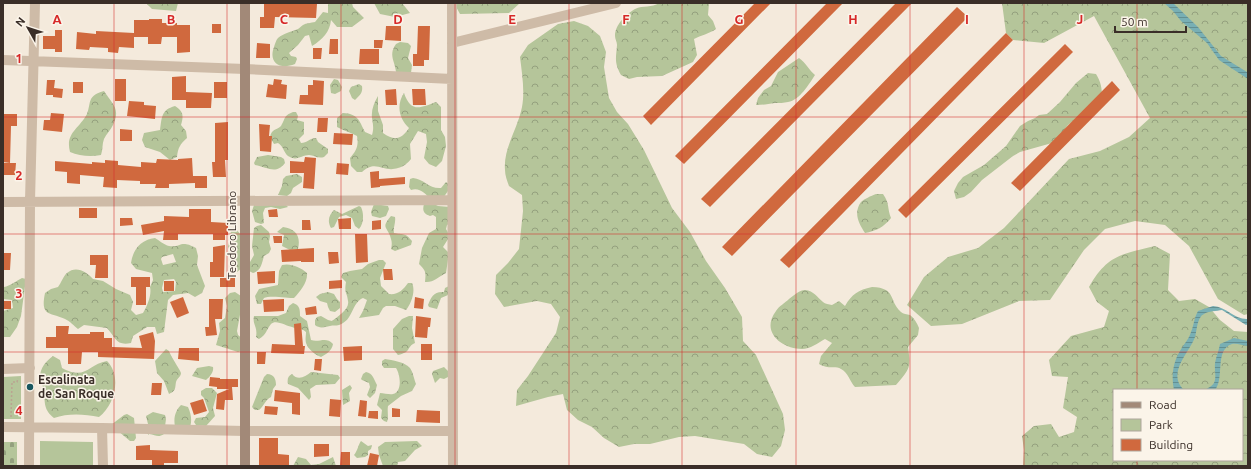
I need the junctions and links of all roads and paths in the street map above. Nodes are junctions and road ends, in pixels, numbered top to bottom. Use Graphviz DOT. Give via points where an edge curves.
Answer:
graph roads {
  1 [pos="35,3"];
  2 [pos="245,3"];
  3 [pos="452,3"];
  4 [pos="616,3"];
  5 [pos="452,43"];
  6 [pos="3,60"];
  7 [pos="35,61"];
  8 [pos="245,69"];
  9 [pos="452,79"];
  10 [pos="452,200"];
  11 [pos="30,201"];
  12 [pos="245,201"];
  13 [pos="3,202"];
  14 [pos="30,368"];
  15 [pos="3,369"];
  16 [pos="18,376"];
  17 [pos="11,417"];
  18 [pos="3,427"];
  19 [pos="29,427"];
  20 [pos="102,428"];
  21 [pos="453,431"];
  22 [pos="245,432"];
  23 [pos="29,466"];
  24 [pos="103,466"];
  25 [pos="245,466"];
  26 [pos="453,466"];
  1 -- 7 [label="street"];
  2 -- 8 [label="main road, Teodoro Librano"];
  3 -- 5 [label="street"];
  4 -- 5 [label="street"];
  5 -- 9 [label="street"];
  6 -- 7 [label="street"];
  7 -- 8 [label="street"];
  7 -- 11 [label="street"];
  8 -- 9 [label="street"];
  8 -- 12 [label="main road, Teodoro Librano"];
  9 -- 10 [label="street"];
  10 -- 12 [label="street"];
  10 -- 21 [label="street"];
  11 -- 12 [label="street"];
  11 -- 13 [label="street"];
  11 -- 14 [label="street"];
  12 -- 22 [label="main road, Teodoro Librano"];
  14 -- 15 [label="street"];
  14 -- 19 [label="street"];
  16 -- 17 [label="path" via="17,382 12,382"];
  18 -- 19 [label="street"];
  19 -- 20 [label="street"];
  19 -- 23 [label="street"];
  20 -- 22 [label="street"];
  20 -- 24 [label="street"];
  21 -- 22 [label="street"];
  21 -- 26 [label="street"];
  22 -- 25 [label="main road, Teodoro Librano"];
}
